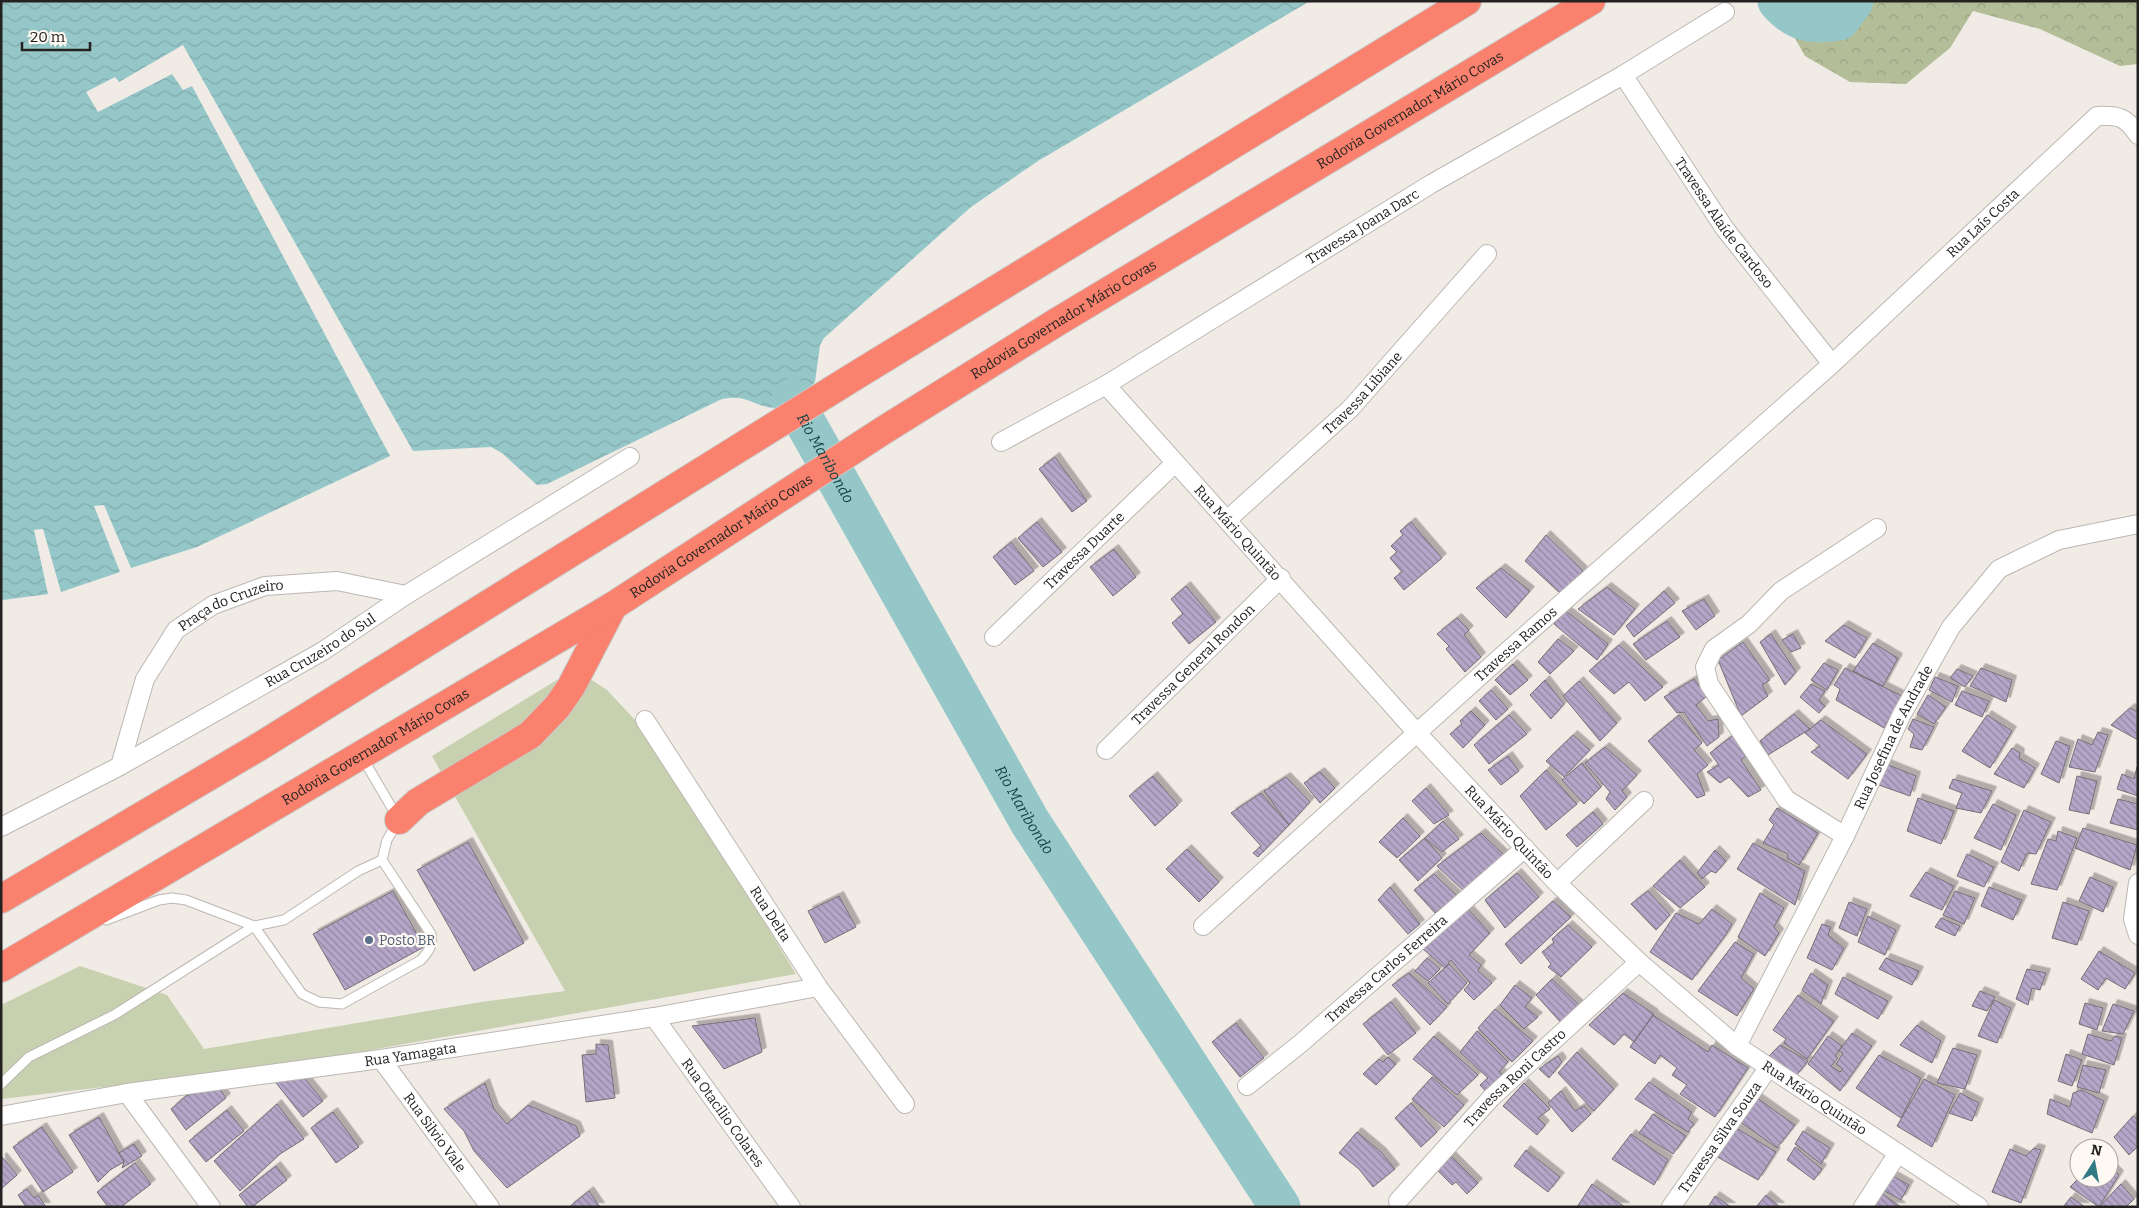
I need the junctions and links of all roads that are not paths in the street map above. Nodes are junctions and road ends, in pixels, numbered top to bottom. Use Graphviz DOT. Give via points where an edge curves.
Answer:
graph roads {
  1 [pos="1467,1"];
  2 [pos="1591,1"];
  3 [pos="1725,12"];
  4 [pos="1623,75"];
  5 [pos="2138,135"];
  6 [pos="1487,254"];
  7 [pos="1832,364"];
  8 [pos="1106,385"];
  9 [pos="1001,442"];
  10 [pos="630,457"];
  11 [pos="1174,464"];
  12 [pos="1228,520"];
  13 [pos="2138,524"];
  14 [pos="1876,528"];
  15 [pos="1281,578"];
  16 [pos="406,595"];
  17 [pos="613,606"];
  18 [pos="994,637"];
  19 [pos="645,720"];
  20 [pos="1418,734"];
  21 [pos="1106,750"];
  22 [pos="361,756"];
  23 [pos="120,766"];
  24 [pos="1644,802"];
  25 [pos="399,820"];
  26 [pos="1,827"];
  27 [pos="1845,836"];
  28 [pos="1525,848"];
  29 [pos="382,860"];
  30 [pos="2138,883"];
  31 [pos="1557,884"];
  32 [pos="1,899"];
  33 [pos="254,926"];
  34 [pos="1203,926"];
  35 [pos="2138,935"];
  36 [pos="54,939"];
  37 [pos="1639,962"];
  38 [pos="1,968"];
  39 [pos="818,987"];
  40 [pos="654,1018"];
  41 [pos="1737,1046"];
  42 [pos="381,1060"];
  43 [pos="1769,1067"];
  44 [pos="1,1084"];
  45 [pos="1247,1086"];
  46 [pos="127,1093"];
  47 [pos="905,1104"];
  48 [pos="1,1116"];
  49 [pos="1898,1153"];
  50 [pos="1398,1202"];
  51 [pos="211,1207"];
  52 [pos="490,1207"];
  53 [pos="792,1207"];
  54 [pos="1671,1207"];
  55 [pos="1863,1207"];
  56 [pos="1979,1207"];
  1 -- 32 [label="highway" via="257,748"];
  2 -- 17 [label="highway, Rodovia Governador Mário Covas" via="1065,317"];
  3 -- 4 [label="street, Travessa Joana Darc"];
  4 -- 7 [label="street, Travessa Alaíde Cardoso" via="1725,229"];
  4 -- 8 [label="street, Travessa Joana Darc" via="1431,184"];
  5 -- 7 [label="street, Rua Laís Costa" via="2129,121 2114,115 2097,116"];
  6 -- 12 [label="street, Travessa Libiane" via="1350,408"];
  7 -- 20 [label="street, Travessa Ramos"];
  8 -- 9 [label="street, Travessa Joana Darc"];
  8 -- 11 [label="street, Rua Mário Quintão"];
  10 -- 16 [label="street, Rua Cruzeiro do Sul"];
  11 -- 12 [label="street, Rua Mário Quintão"];
  11 -- 18 [label="street, Travessa Duarte"];
  12 -- 15 [label="street, Rua Mário Quintão"];
  13 -- 27 [label="street, Rua Josefina de Andrade" via="2059,540 1999,569 1950,627 1902,714"];
  14 -- 27 [label="street" via="1782,591 1749,624 1714,649 1705,667 1708,684 1786,799"];
  15 -- 20 [label="street, Rua Mário Quintão"];
  15 -- 21 [label="street, Travessa General Rondon"];
  16 -- 23 [label="street, Rua Cruzeiro do Sul" via="323,651"];
  16 -- 23 [label="street, Praça do Cruzeiro" via="337,581 265,586 213,605 176,630 146,679"];
  17 -- 22 [label="highway, Rodovia Governador Mário Covas"];
  17 -- 25 [label="highway" via="571,687 530,735 418,802"];
  19 -- 39 [label="street, Rua Delta"];
  20 -- 28 [label="street, Rua Mário Quintão"];
  20 -- 34 [label="street, Travessa Ramos"];
  22 -- 25 [label="lane"];
  22 -- 36 [label="highway, Rodovia Governador Mário Covas"];
  23 -- 26 [label="street, Rua Cruzeiro do Sul"];
  24 -- 31 [label="street"];
  25 -- 29 [label="lane"];
  27 -- 41 [label="street, Rua Josefina de Andrade"];
  28 -- 31 [label="street, Rua Mário Quintão"];
  28 -- 45 [label="street, Travessa Carlos Ferreira" via="1300,1044"];
  29 -- 33 [label="lane" via="358,871 284,920"];
  29 -- 33 [label="lane" via="431,934 430,951 421,960 342,1004 319,1002 302,994"];
  30 -- 35 [label="street" via="2133,919"];
  31 -- 37 [label="street, Rua Mário Quintão"];
  33 -- 36 [label="lane" via="186,900 172,898"];
  33 -- 44 [label="lane" via="114,1015 30,1057"];
  36 -- 38 [label="highway, Rodovia Governador Mário Covas"];
  37 -- 41 [label="street, Rua Mário Quintão"];
  37 -- 50 [label="street, Travessa Roni Castro" via="1491,1098"];
  39 -- 40 [label="street, Rua Yamagata"];
  39 -- 47 [label="street, Rua Delta"];
  40 -- 42 [label="street, Rua Yamagata"];
  40 -- 53 [label="street, Rua Otacílio Colares"];
  41 -- 43 [label="street, Rua Mário Quintão"];
  42 -- 46 [label="street, Rua Yamagata"];
  42 -- 52 [label="street, Rua Silvio Vale"];
  43 -- 49 [label="street, Rua Mário Quintão"];
  43 -- 54 [label="street, Travessa Silva Souza"];
  46 -- 48 [label="street, Rua Yamagata"];
  46 -- 51 [label="street"];
  49 -- 55 [label="street"];
  49 -- 56 [label="street, Rua Mário Quintão"];
}
